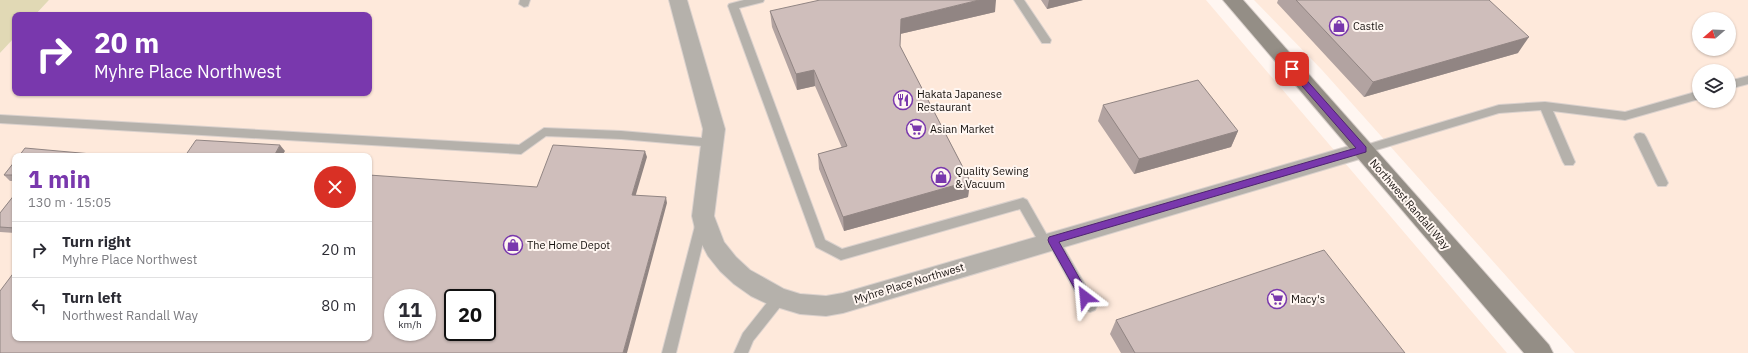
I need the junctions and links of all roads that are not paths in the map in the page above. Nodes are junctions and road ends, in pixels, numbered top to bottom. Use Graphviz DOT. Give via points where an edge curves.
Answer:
graph roads {
  1 [pos="678,0"];
  2 [pos="759,0"];
  3 [pos="1019,0"];
  4 [pos="1232,0"];
  5 [pos="1046,40"];
  6 [pos="1748,80"];
  7 [pos="1736,83"];
  8 [pos="1692,97"];
  9 [pos="1545,106"];
  10 [pos="0,119"];
  11 [pos="1640,137"];
  12 [pos="714,142"];
  13 [pos="1363,150"];
  14 [pos="1569,162"];
  15 [pos="1662,183"];
  16 [pos="703,216"];
  17 [pos="1049,241"];
  18 [pos="779,298"];
  19 [pos="1090,306"];
  20 [pos="668,353"];
  21 [pos="741,353"];
  22 [pos="1540,353"];
  1 -- 12 [label="street, Myhre Place Northwest" via="714,129"];
  2 -- 17 [label="lane" via="733,6 820,243 841,255 1023,203"];
  3 -- 5 [label="lane"];
  4 -- 13 [label="street, Northwest Randall Way"];
  6 -- 7 [label="lane"];
  8 -- 9 [label="lane" via="1624,116"];
  9 -- 13 [label="lane" via="1499,109"];
  9 -- 14 [label="lane"];
  10 -- 12 [label="lane" via="521,150 544,132"];
  11 -- 15 [label="lane"];
  12 -- 16 [label="street, Myhre Place Northwest"];
  13 -- 17 [label="street, Myhre Place Northwest"];
  13 -- 22 [label="street, Northwest Randall Way"];
  16 -- 18 [label="street, Myhre Place Northwest" via="716,249 728,264 760,289"];
  16 -- 20 [label="lane"];
  17 -- 18 [label="street, Myhre Place Northwest" via="843,303 826,306 800,304"];
  17 -- 19 [label="lane"];
  18 -- 21 [label="lane" via="748,337"];
}
